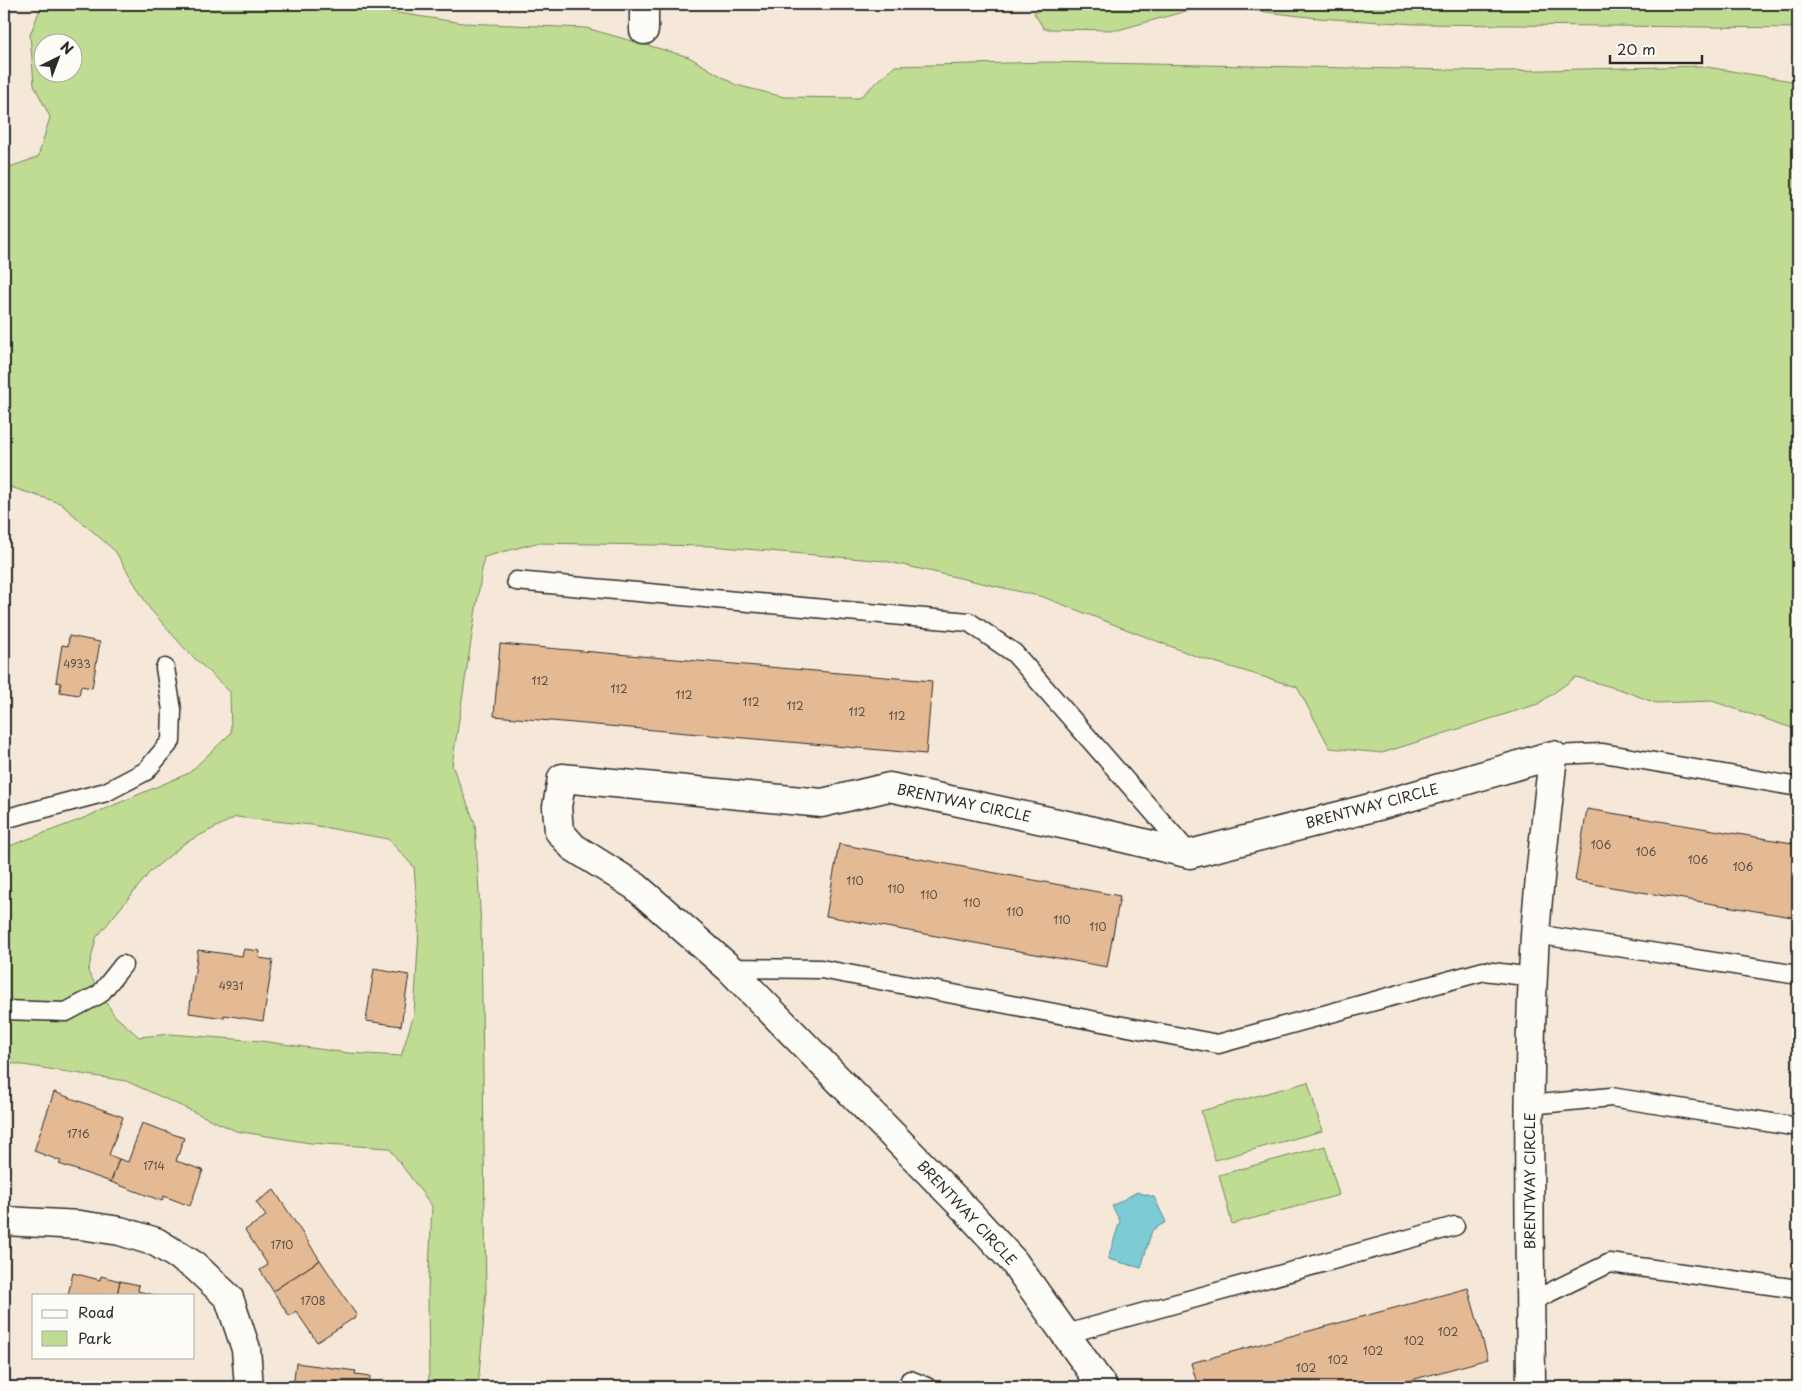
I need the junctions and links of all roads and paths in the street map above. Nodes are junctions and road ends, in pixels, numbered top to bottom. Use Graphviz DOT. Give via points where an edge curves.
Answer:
graph roads {
  1 [pos="516,581"];
  2 [pos="164,668"];
  3 [pos="1553,755"];
  4 [pos="1798,787"];
  5 [pos="4,819"];
  6 [pos="1190,854"];
  7 [pos="1535,934"];
  8 [pos="123,965"];
  9 [pos="729,968"];
  10 [pos="1798,975"];
  11 [pos="1533,977"];
  12 [pos="4,1010"];
  13 [pos="1530,1105"];
  14 [pos="1798,1127"];
  15 [pos="4,1221"];
  16 [pos="1456,1226"];
  17 [pos="1798,1289"];
  18 [pos="1530,1302"];
  19 [pos="1066,1334"];
  20 [pos="910,1380"];
  21 [pos="249,1387"];
  22 [pos="927,1387"];
  23 [pos="1103,1387"];
  24 [pos="1531,1387"];
  1 -- 6 [label="lane" via="970,622 1014,653"];
  2 -- 5 [label="lane" via="172,710 171,740 146,771 106,792"];
  3 -- 4 [label="lane" via="1603,753"];
  3 -- 6 [label="street, BRENTWAY CIRCLE" via="1378,806"];
  3 -- 7 [label="street, BRENTWAY CIRCLE"];
  6 -- 9 [label="street, BRENTWAY CIRCLE" via="889,787 822,803 562,778 557,807 559,831 573,848 635,886"];
  7 -- 10 [label="lane"];
  7 -- 11 [label="street, BRENTWAY CIRCLE"];
  8 -- 12 [label="lane" via="100,994 66,1012"];
  9 -- 11 [label="lane" via="821,969 1218,1044 1484,971"];
  9 -- 19 [label="street, BRENTWAY CIRCLE" via="968,1212 1014,1262"];
  11 -- 13 [label="street, BRENTWAY CIRCLE"];
  13 -- 14 [label="lane" via="1611,1097"];
  13 -- 18 [label="street, BRENTWAY CIRCLE"];
  15 -- 21 [label="street" via="80,1225 120,1231 156,1242 195,1266 229,1298 246,1349"];
  16 -- 19 [label="lane"];
  17 -- 18 [label="lane" via="1610,1263"];
  18 -- 24 [label="street, BRENTWAY CIRCLE"];
  19 -- 23 [label="street, BRENTWAY CIRCLE"];
  20 -- 22 [label="lane"];
}
